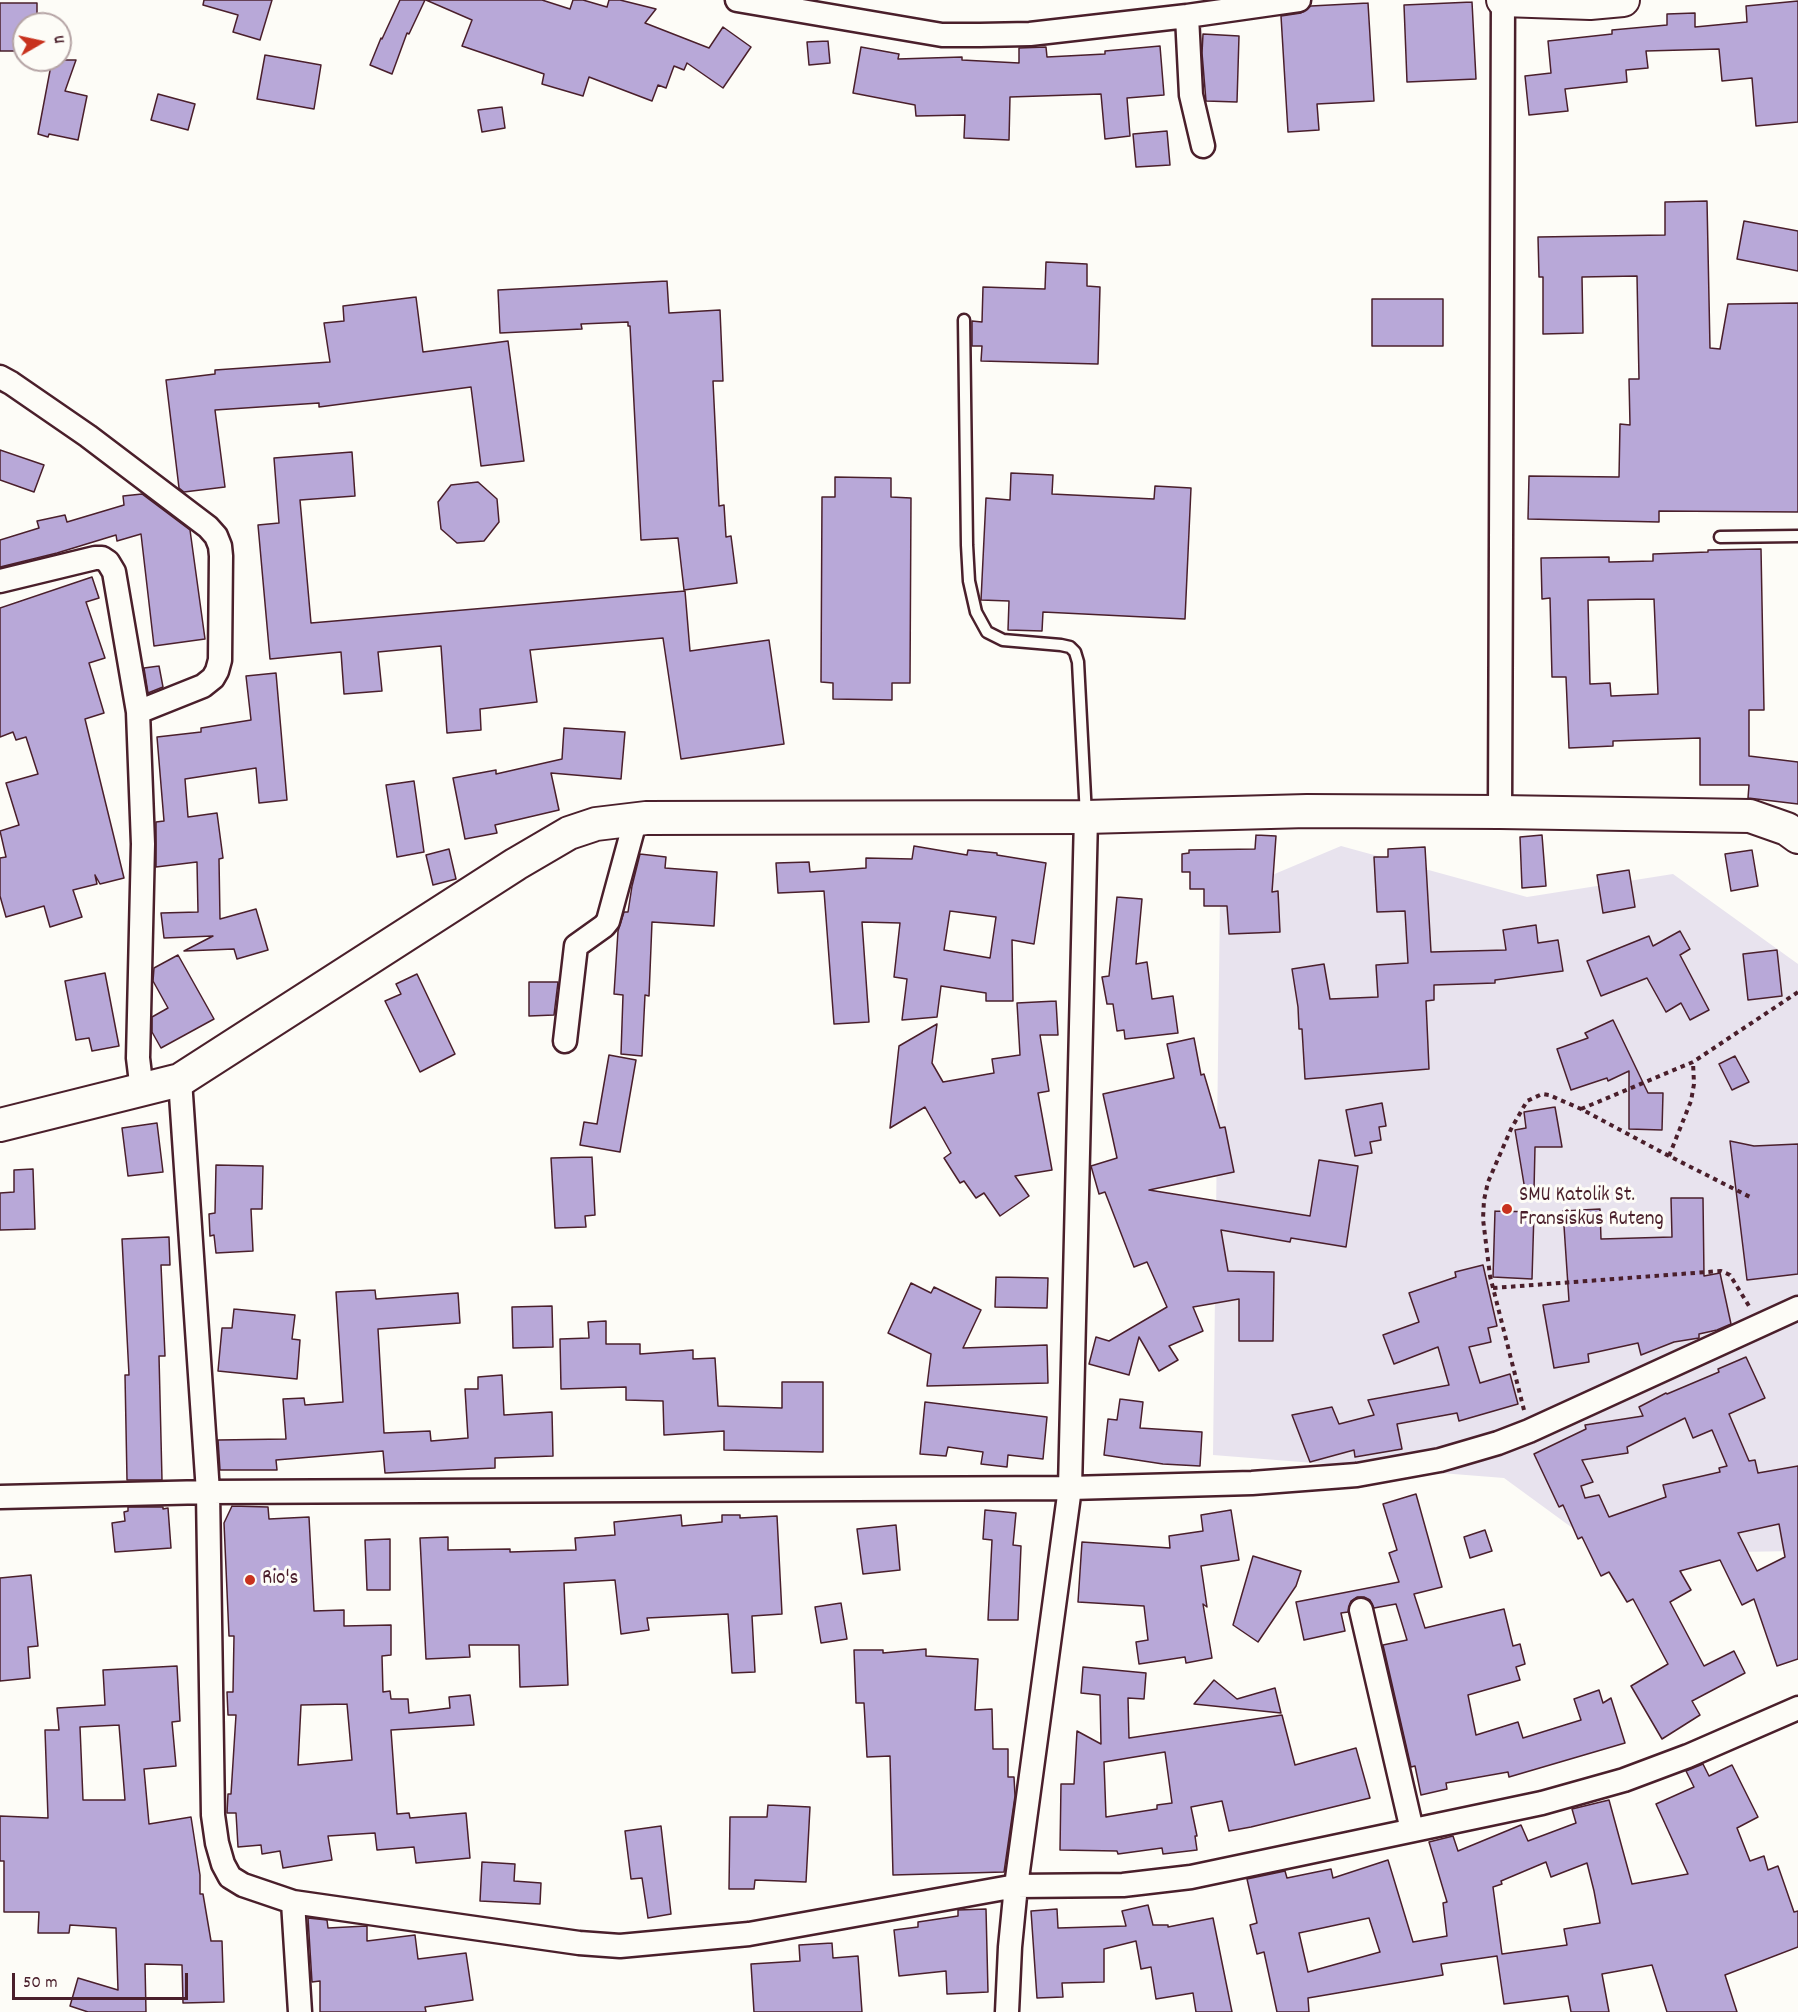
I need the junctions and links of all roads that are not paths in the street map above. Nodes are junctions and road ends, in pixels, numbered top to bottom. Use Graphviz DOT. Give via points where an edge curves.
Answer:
graph roads {
  1 [pos="736,0"];
  2 [pos="1299,0"];
  3 [pos="1503,0"];
  4 [pos="1623,0"];
  5 [pos="1187,16"];
  6 [pos="1203,146"];
  7 [pos="964,320"];
  8 [pos="0,377"];
  9 [pos="1798,536"];
  10 [pos="1720,537"];
  11 [pos="0,581"];
  12 [pos="138,712"];
  13 [pos="1500,812"];
  14 [pos="1086,817"];
  15 [pos="636,818"];
  16 [pos="1798,837"];
  17 [pos="565,1041"];
  18 [pos="180,1080"];
  19 [pos="142,1090"];
  20 [pos="0,1125"];
  21 [pos="1798,1308"];
  22 [pos="1070,1488"];
  23 [pos="208,1492"];
  24 [pos="0,1497"];
  25 [pos="1361,1610"];
  26 [pos="1798,1708"];
  27 [pos="1412,1830"];
  28 [pos="1016,1886"];
  29 [pos="293,1902"];
  30 [pos="300,2012"];
  31 [pos="1007,2012"];
  1 -- 5 [label="street" via="942,35 1030,34"];
  2 -- 5 [label="street"];
  3 -- 4 [label="street"];
  3 -- 13 [label="street"];
  5 -- 6 [label="street" via="1191,95"];
  7 -- 14 [label="lane" via="967,545 976,612 987,632 1003,640 1061,645 1075,652"];
  8 -- 12 [label="street" via="88,436 216,536 221,556 217,671 203,686"];
  9 -- 10 [label="lane"];
  11 -- 12 [label="street" via="95,558 108,562 114,572"];
  12 -- 19 [label="street" via="143,844 138,1058"];
  13 -- 14 [label="street" via="1307,811"];
  13 -- 16 [label="street" via="1750,816 1787,828"];
  14 -- 15 [label="street"];
  14 -- 22 [label="street"];
  15 -- 17 [label="street" via="608,921 576,946"];
  15 -- 18 [label="street" via="569,833"];
  18 -- 19 [label="street"];
  18 -- 23 [label="street"];
  19 -- 20 [label="street"];
  21 -- 22 [label="street" via="1529,1431 1440,1460 1357,1475 1252,1483"];
  22 -- 23 [label="street"];
  22 -- 28 [label="street"];
  23 -- 24 [label="street"];
  23 -- 29 [label="street" via="216,1843 230,1877"];
  25 -- 27 [label="street"];
  26 -- 27 [label="street" via="1624,1780 1542,1803"];
  27 -- 28 [label="street" via="1191,1877 1123,1885"];
  28 -- 29 [label="street" via="749,1934 620,1946"];
  28 -- 31 [label="street"];
  29 -- 30 [label="street"];
}
